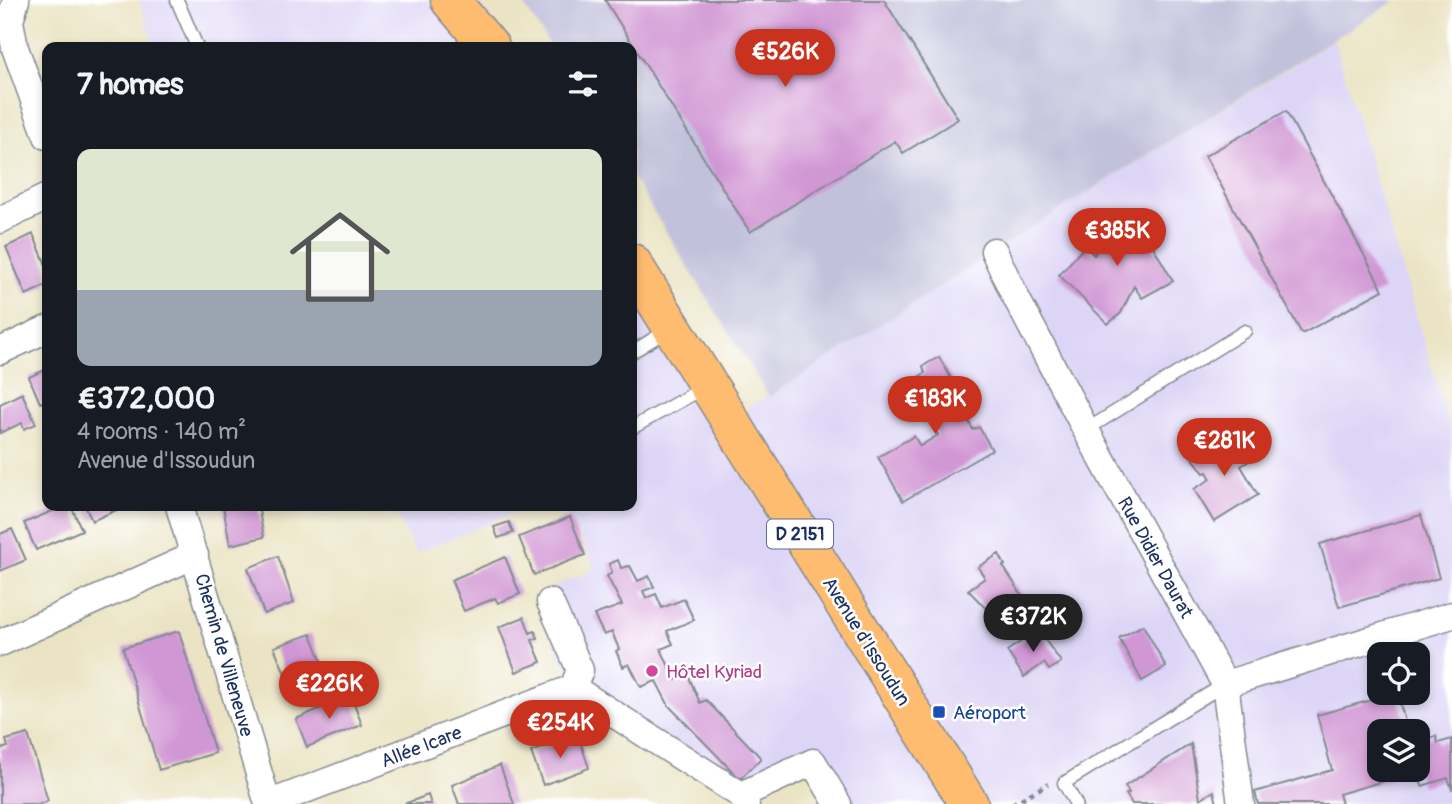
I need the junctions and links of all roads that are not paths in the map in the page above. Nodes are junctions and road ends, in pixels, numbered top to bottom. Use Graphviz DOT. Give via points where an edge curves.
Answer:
graph roads {
  1 [pos="10,0"];
  2 [pos="16,0"];
  3 [pos="177,0"];
  4 [pos="450,0"];
  5 [pos="477,0"];
  6 [pos="0,1"];
  7 [pos="195,42"];
  8 [pos="486,42"];
  9 [pos="509,42"];
  10 [pos="42,122"];
  11 [pos="42,199"];
  12 [pos="0,220"];
  13 [pos="994,251"];
  14 [pos="637,271"];
  15 [pos="672,328"];
  16 [pos="42,331"];
  17 [pos="1245,331"];
  18 [pos="637,349"];
  19 [pos="0,351"];
  20 [pos="708,386"];
  21 [pos="637,425"];
  22 [pos="1086,430"];
  23 [pos="182,511"];
  24 [pos="195,555"];
  25 [pos="551,602"];
  26 [pos="1452,615"];
  27 [pos="0,643"];
  28 [pos="1225,684"];
  29 [pos="573,688"];
  30 [pos="743,800"];
  31 [pos="268,804"];
  32 [pos="838,804"];
  33 [pos="969,804"];
  34 [pos="1076,804"];
  35 [pos="1241,804"];
  1 -- 6 [label="street"];
  2 -- 10 [label="street" via="10,21 15,48"];
  3 -- 7 [label="lane"];
  4 -- 8 [label="main road"];
  5 -- 9 [label="main road"];
  11 -- 12 [label="street"];
  13 -- 22 [label="street, Rue Didier Daurat"];
  14 -- 15 [label="main road, Avenue d'Issoudun / D 2151"];
  15 -- 18 [label="lane"];
  15 -- 20 [label="main road, Avenue d'Issoudun / D 2151"];
  16 -- 19 [label="street"];
  17 -- 22 [label="lane"];
  20 -- 21 [label="lane"];
  20 -- 33 [label="main road, Avenue d'Issoudun / D 2151"];
  22 -- 28 [label="street, Rue Didier Daurat"];
  23 -- 24 [label="street, Chemin de Villeneuve"];
  24 -- 27 [label="street"];
  24 -- 31 [label="street, Chemin de Villeneuve"];
  25 -- 29 [label="street" via="580,670"];
  26 -- 28 [label="street"];
  28 -- 34 [label="lane" via="1064,783"];
  28 -- 35 [label="street, Rue Didier Daurat"];
  29 -- 30 [label="street"];
  29 -- 31 [label="street, Allée Icare"];
  30 -- 32 [label="street" via="813,762"];
}
